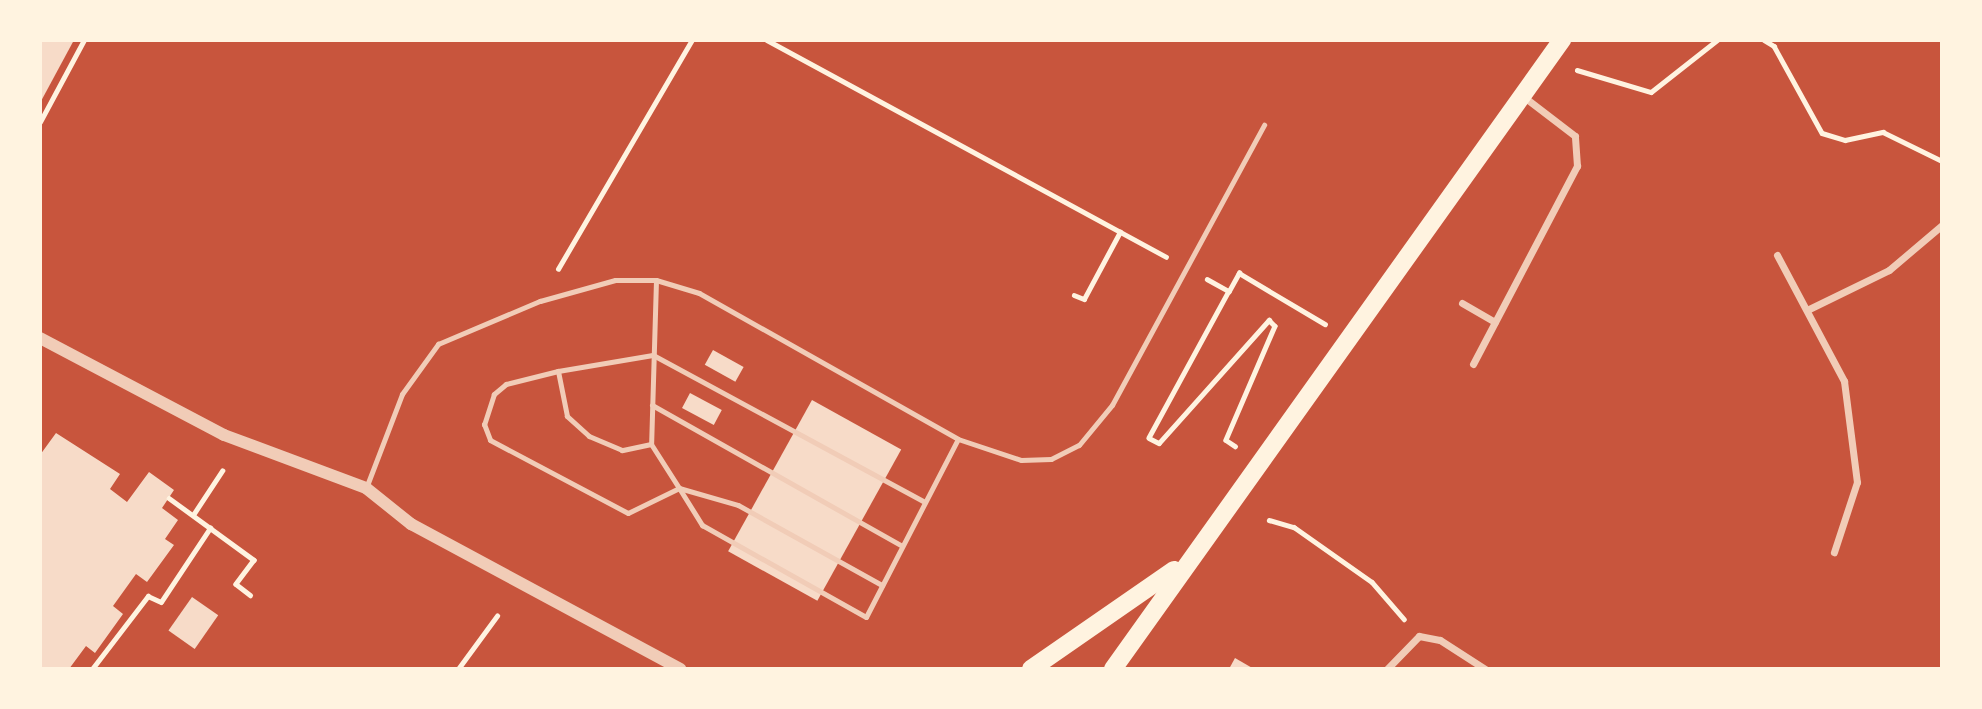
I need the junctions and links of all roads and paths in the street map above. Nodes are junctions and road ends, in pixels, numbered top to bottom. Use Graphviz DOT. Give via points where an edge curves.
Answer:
graph roads {
  1 [pos="84,40"];
  2 [pos="692,40"];
  3 [pos="766,40"];
  4 [pos="1562,40"];
  5 [pos="1717,40"];
  6 [pos="1764,40"];
  7 [pos="1546,61"];
  8 [pos="65,77"];
  9 [pos="72,82"];
  10 [pos="1521,95"];
  11 [pos="40,122"];
  12 [pos="1264,125"];
  13 [pos="1942,162"];
  14 [pos="1942,225"];
  15 [pos="1120,232"];
  16 [pos="1777,255"];
  17 [pos="1187,269"];
  18 [pos="656,280"];
  19 [pos="1229,291"];
  20 [pos="1074,295"];
  21 [pos="540,301"];
  22 [pos="1462,303"];
  23 [pos="1807,310"];
  24 [pos="1495,322"];
  25 [pos="40,338"];
  26 [pos="1350,338"];
  27 [pos="653,355"];
  28 [pos="1473,364"];
  29 [pos="558,371"];
  30 [pos="652,405"];
  31 [pos="958,439"];
  32 [pos="651,444"];
  33 [pos="1239,449"];
  34 [pos="222,471"];
  35 [pos="366,488"];
  36 [pos="679,488"];
  37 [pos="169,498"];
  38 [pos="925,502"];
  39 [pos="193,515"];
  40 [pos="1269,520"];
  41 [pos="210,527"];
  42 [pos="902,546"];
  43 [pos="1834,552"];
  44 [pos="1182,565"];
  45 [pos="882,585"];
  46 [pos="250,595"];
  47 [pos="497,616"];
  48 [pos="1419,636"];
  49 [pos="92,669"];
  50 [pos="458,669"];
  51 [pos="680,669"];
  52 [pos="1031,669"];
  53 [pos="1113,669"];
  54 [pos="1387,669"];
  55 [pos="1485,669"];
  1 -- 8 [label="path"];
  2 -- 21 [label="path"];
  3 -- 15 [label="path"];
  4 -- 7 [label="main road"];
  5 -- 7 [label="path" via="1651,92"];
  6 -- 13 [label="path" via="1774,46 1822,132 1845,140 1883,132"];
  7 -- 10 [label="main road"];
  8 -- 9 [label="path"];
  8 -- 11 [label="path"];
  10 -- 24 [label="street" via="1575,136 1577,166"];
  10 -- 26 [label="main road"];
  12 -- 17 [label="lane"];
  14 -- 23 [label="street" via="1889,270"];
  15 -- 17 [label="path"];
  15 -- 20 [label="path" via="1084,299"];
  16 -- 23 [label="street"];
  17 -- 19 [label="path"];
  17 -- 31 [label="lane" via="1112,405 1079,445 1051,459 1021,460"];
  18 -- 21 [label="lane" via="615,280"];
  18 -- 27 [label="lane"];
  18 -- 31 [label="lane" via="699,293"];
  19 -- 26 [label="path" via="1239,273"];
  19 -- 33 [label="path" via="1149,438 1159,443 1269,320 1275,326 1226,440"];
  21 -- 35 [label="lane" via="438,344 402,394"];
  22 -- 24 [label="street"];
  23 -- 43 [label="street" via="1844,381 1857,482"];
  24 -- 28 [label="street"];
  25 -- 35 [label="street" via="223,435"];
  26 -- 44 [label="main road"];
  27 -- 29 [label="lane"];
  27 -- 30 [label="lane"];
  27 -- 38 [label="lane"];
  29 -- 32 [label="lane" via="567,416 589,436 622,450"];
  29 -- 36 [label="lane" via="506,384 494,394 486,408 490,440 628,513"];
  30 -- 32 [label="lane"];
  30 -- 42 [label="lane"];
  31 -- 38 [label="lane"];
  32 -- 36 [label="lane"];
  34 -- 39 [label="path"];
  35 -- 51 [label="street" via="411,524"];
  36 -- 45 [label="lane" via="738,505"];
  36 -- 45 [label="lane" via="702,525 866,617"];
  37 -- 39 [label="path"];
  38 -- 42 [label="lane"];
  39 -- 41 [label="path"];
  40 -- 48 [label="path" via="1294,527 1372,582"];
  41 -- 46 [label="path" via="254,560 236,584"];
  41 -- 49 [label="path" via="161,602 148,596"];
  42 -- 45 [label="lane"];
  44 -- 52 [label="main road"];
  44 -- 53 [label="main road"];
  47 -- 50 [label="path"];
  48 -- 54 [label="street"];
  48 -- 55 [label="street" via="1440,640"];
}
